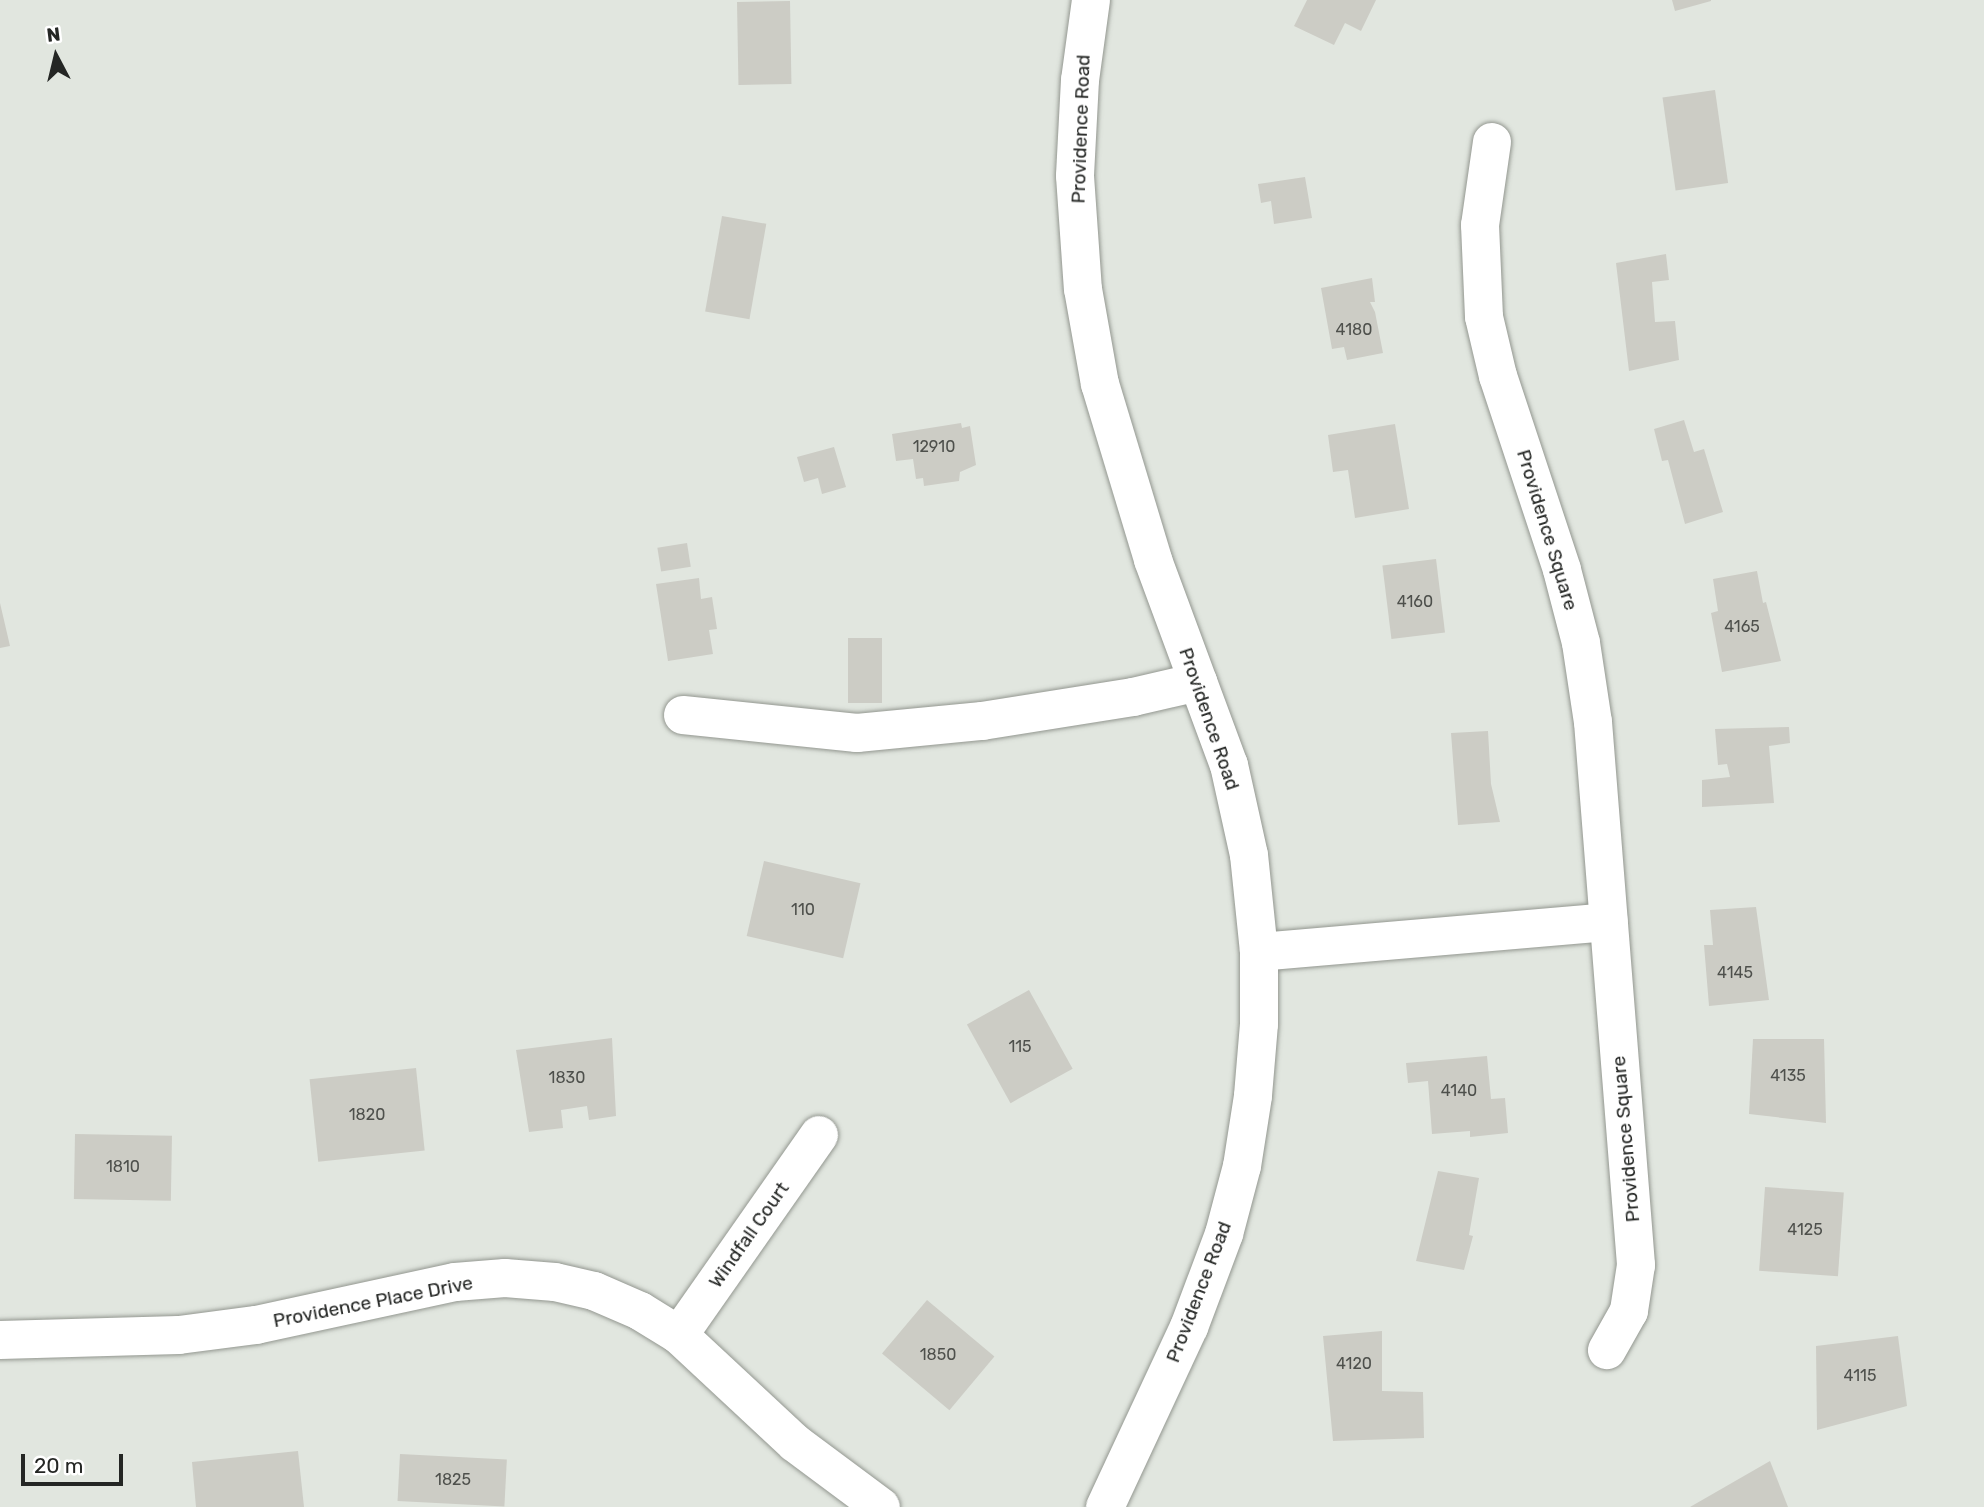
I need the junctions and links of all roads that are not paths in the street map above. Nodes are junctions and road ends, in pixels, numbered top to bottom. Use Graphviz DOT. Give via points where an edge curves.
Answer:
graph roads {
  1 [pos="1091,0"];
  2 [pos="1492,142"];
  3 [pos="1198,682"];
  4 [pos="683,715"];
  5 [pos="1609,922"];
  6 [pos="1259,952"];
  7 [pos="819,1135"];
  8 [pos="679,1335"];
  9 [pos="0,1340"];
  10 [pos="1607,1350"];
  11 [pos="881,1507"];
  12 [pos="1105,1507"];
  1 -- 3 [label="street, Providence Road" via="1080,80 1075,176 1083,289 1100,384 1153,559"];
  2 -- 5 [label="street, Providence Square" via="1480,225 1485,317 1497,376 1562,570 1581,643 1593,722"];
  3 -- 4 [label="street" via="982,722 857,733"];
  3 -- 6 [label="street, Providence Road" via="1234,791 1248,855"];
  5 -- 6 [label="street"];
  5 -- 10 [label="street, Providence Square" via="1636,1265 1629,1311"];
  6 -- 12 [label="street, Providence Road" via="1254,1096 1224,1234 1189,1327"];
  7 -- 8 [label="street, Windfall Court"];
  8 -- 9 [label="street, Providence Place Drive" via="640,1311 593,1291 505,1278 455,1282 256,1325 179,1335"];
  8 -- 11 [label="street, Providence Place Drive" via="795,1443"];
}
